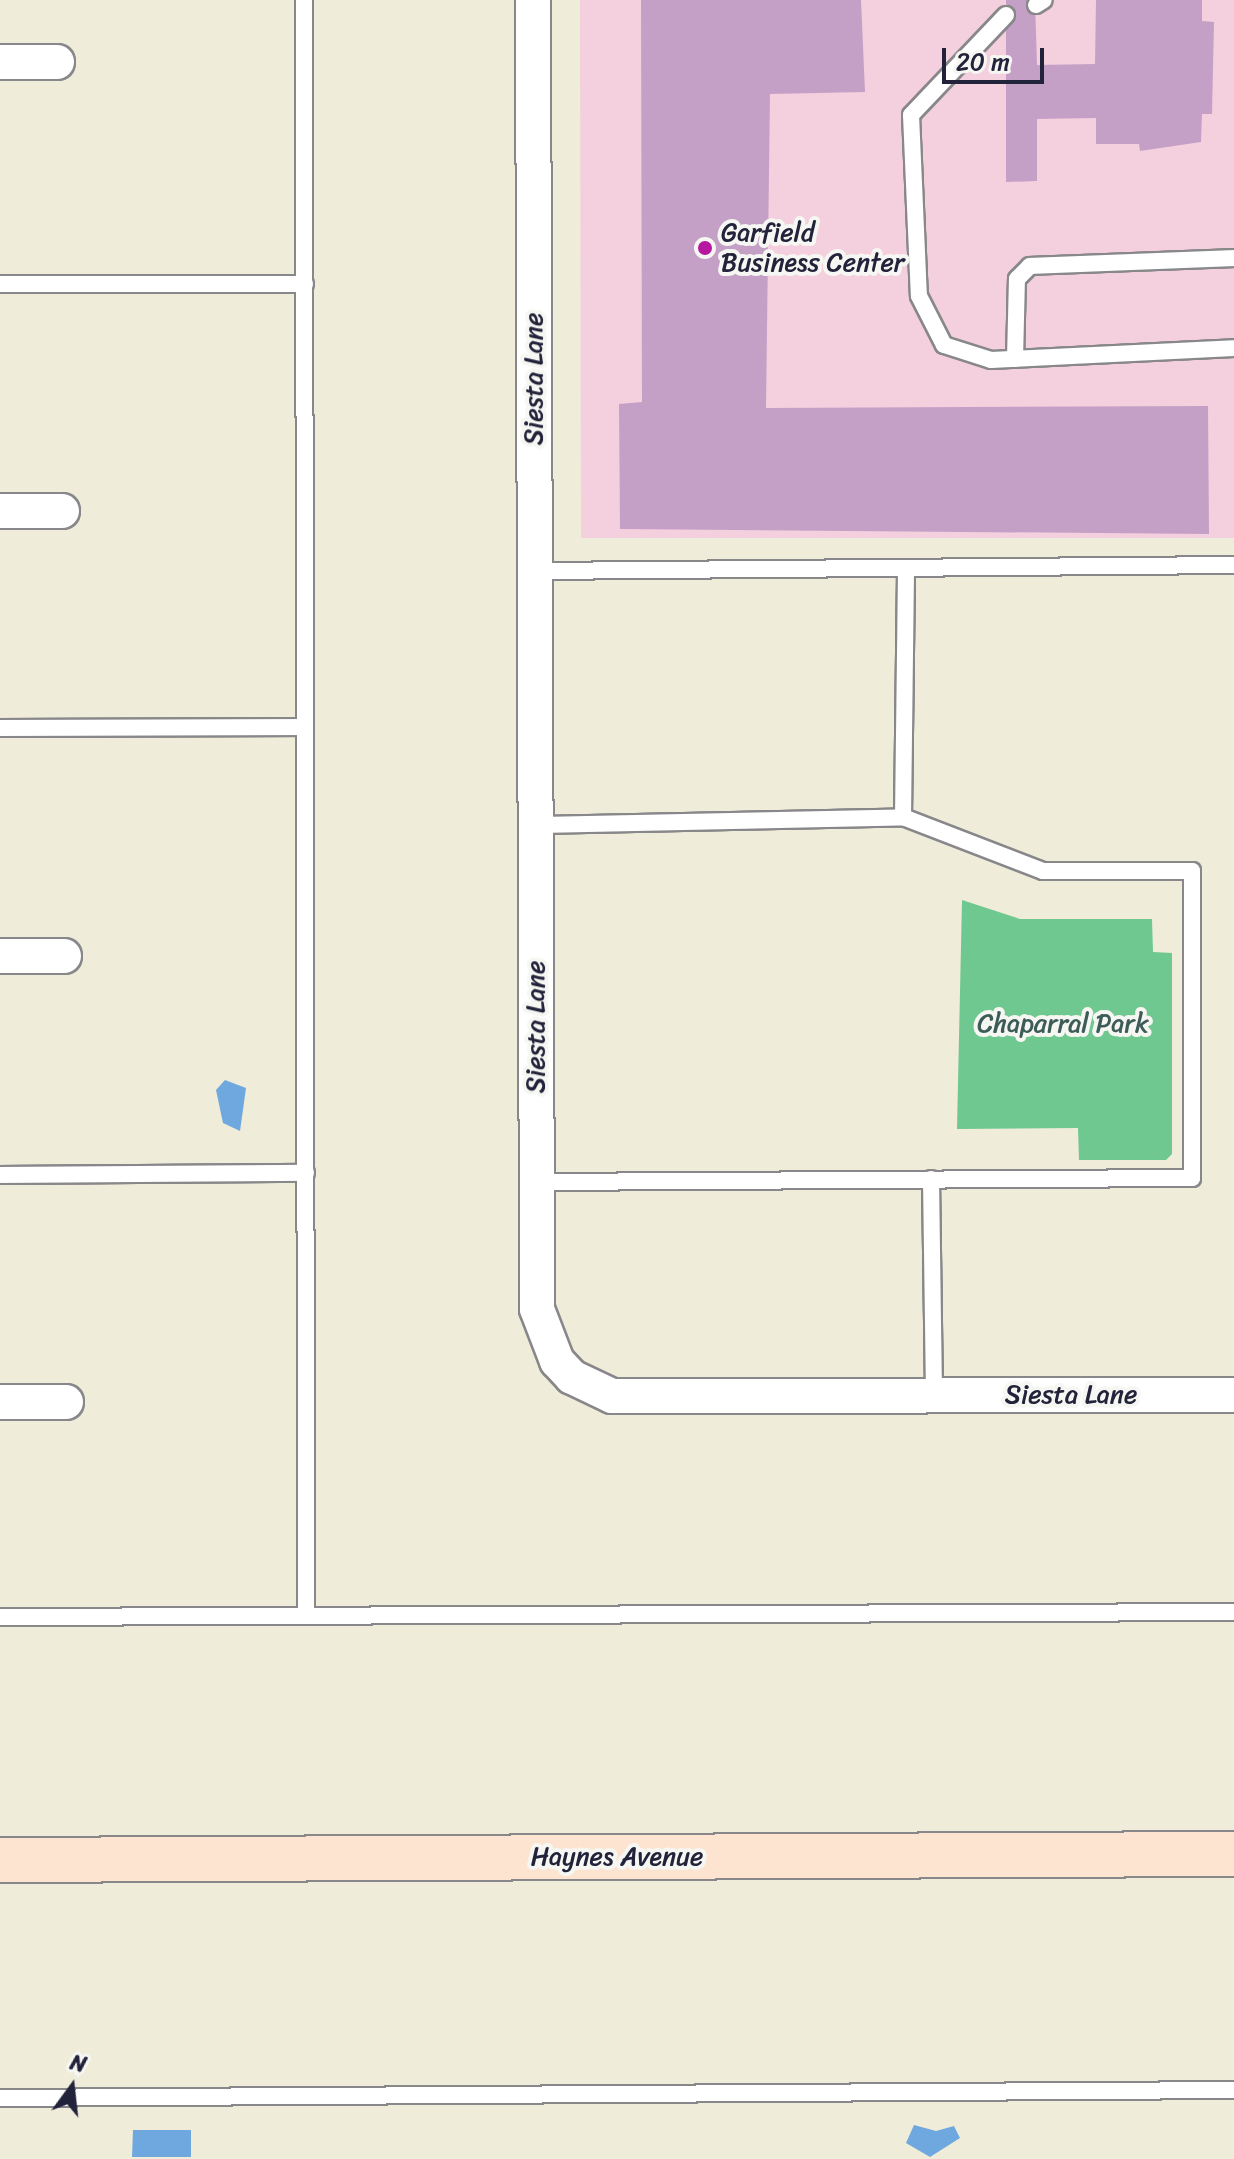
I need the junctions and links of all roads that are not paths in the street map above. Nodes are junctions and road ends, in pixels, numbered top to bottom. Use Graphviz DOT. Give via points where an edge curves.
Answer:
graph roads {
  1 [pos="304,0"];
  2 [pos="533,0"];
  3 [pos="1006,15"];
  4 [pos="0,62"];
  5 [pos="57,62"];
  6 [pos="1234,258"];
  7 [pos="0,284"];
  8 [pos="305,284"];
  9 [pos="1234,348"];
  10 [pos="1015,359"];
  11 [pos="0,511"];
  12 [pos="62,511"];
  13 [pos="1234,565"];
  14 [pos="906,568"];
  15 [pos="535,571"];
  16 [pos="305,727"];
  17 [pos="0,728"];
  18 [pos="903,817"];
  19 [pos="536,825"];
  20 [pos="0,956"];
  21 [pos="64,956"];
  22 [pos="306,1173"];
  23 [pos="0,1175"];
  24 [pos="931,1179"];
  25 [pos="537,1182"];
  26 [pos="1234,1395"];
  27 [pos="934,1396"];
  28 [pos="0,1402"];
  29 [pos="66,1402"];
  30 [pos="1234,1612"];
  31 [pos="306,1614"];
  32 [pos="0,1617"];
  33 [pos="1234,1854"];
  34 [pos="0,1860"];
  35 [pos="1234,2090"];
  36 [pos="0,2098"];
  1 -- 8 [label="lane"];
  2 -- 15 [label="street, Siesta Lane"];
  3 -- 10 [label="lane" via="911,115 913,215 919,296 944,345 991,360"];
  4 -- 5 [label="street"];
  6 -- 10 [label="lane" via="1030,266 1017,279"];
  7 -- 8 [label="lane"];
  8 -- 16 [label="lane"];
  9 -- 10 [label="lane"];
  11 -- 12 [label="street"];
  13 -- 14 [label="lane"];
  14 -- 15 [label="lane"];
  14 -- 18 [label="lane"];
  15 -- 19 [label="street, Siesta Lane"];
  16 -- 17 [label="lane"];
  16 -- 22 [label="lane"];
  18 -- 19 [label="lane"];
  18 -- 24 [label="lane" via="1043,871 1192,871 1192,1178"];
  19 -- 25 [label="street, Siesta Lane"];
  20 -- 21 [label="street"];
  22 -- 23 [label="lane"];
  22 -- 31 [label="lane"];
  24 -- 25 [label="lane"];
  24 -- 27 [label="lane"];
  25 -- 27 [label="street, Siesta Lane" via="541,1325 557,1361 595,1391"];
  26 -- 27 [label="street, Siesta Lane"];
  28 -- 29 [label="street"];
  30 -- 31 [label="lane"];
  31 -- 32 [label="lane"];
  33 -- 34 [label="street, Haynes Avenue"];
  35 -- 36 [label="lane"];
}
